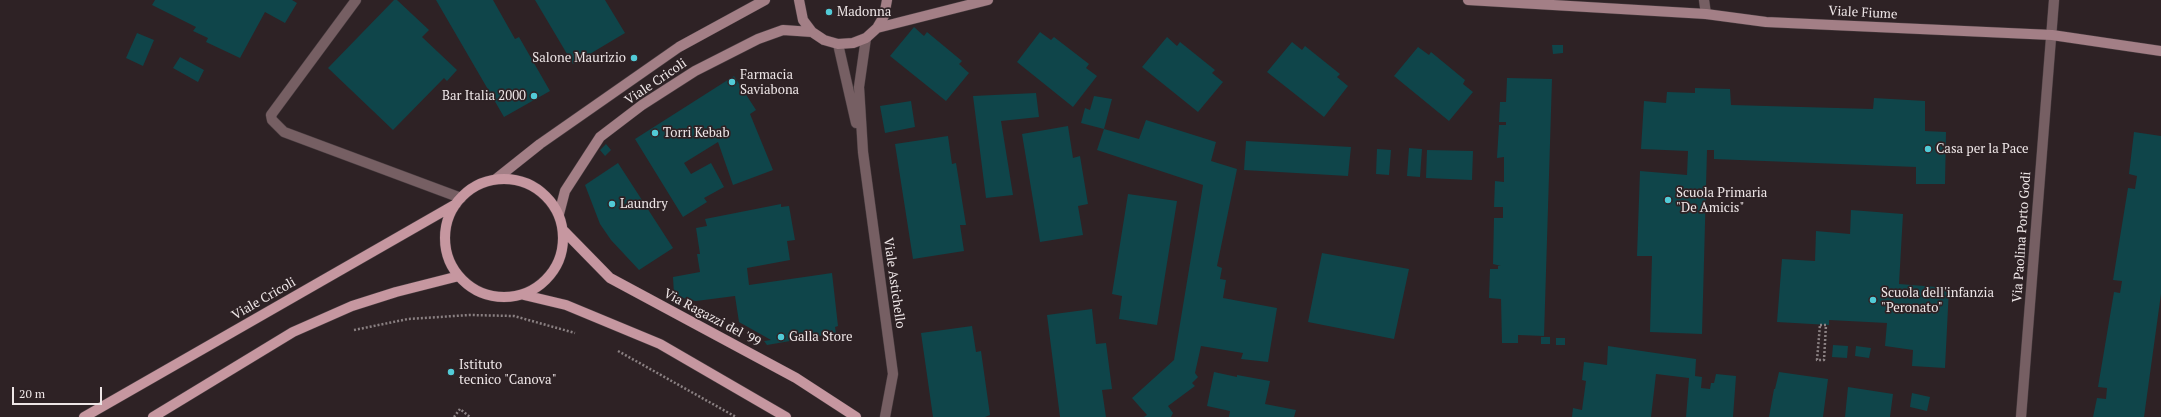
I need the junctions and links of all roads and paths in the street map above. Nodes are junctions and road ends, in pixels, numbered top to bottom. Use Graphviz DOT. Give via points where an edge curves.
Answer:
graph roads {
  1 [pos="356,0"];
  2 [pos="765,0"];
  3 [pos="799,0"];
  4 [pos="887,0"];
  5 [pos="988,0"];
  6 [pos="1468,0"];
  7 [pos="1704,0"];
  8 [pos="2054,0"];
  9 [pos="1706,14"];
  10 [pos="877,28"];
  11 [pos="812,32"];
  12 [pos="2052,35"];
  13 [pos="866,38"];
  14 [pos="838,44"];
  15 [pos="2161,51"];
  16 [pos="863,152"];
  17 [pos="496,179"];
  18 [pos="458,201"];
  19 [pos="559,214"];
  20 [pos="564,231"];
  21 [pos="459,276"];
  22 [pos="524,295"];
  23 [pos="1820,325"];
  24 [pos="348,331"];
  25 [pos="582,335"];
  26 [pos="611,347"];
  27 [pos="84,417"];
  28 [pos="153,417"];
  29 [pos="454,417"];
  30 [pos="470,417"];
  31 [pos="736,417"];
  32 [pos="786,417"];
  33 [pos="856,417"];
  34 [pos="885,417"];
  35 [pos="2021,417"];
  1 -- 18 [label="street" via="271,115 272,120 284,132"];
  2 -- 17 [label="street, Viale Cricoli" via="679,47 540,144"];
  3 -- 11 [label="street" via="803,20"];
  4 -- 10 [label="street" via="884,16"];
  5 -- 10 [label="street"];
  6 -- 9 [label="street, Viale Fiume"];
  7 -- 9 [label="street"];
  8 -- 12 [label="street, Via Paolina Porto Godi"];
  9 -- 12 [label="street, Viale Fiume" via="1766,22"];
  10 -- 13 [label="street"];
  11 -- 14 [label="street" via="824,40"];
  11 -- 19 [label="street, Viale Cricoli" via="783,30 758,39 695,71 642,106 600,137 565,191"];
  12 -- 15 [label="street, Viale Fiume"];
  12 -- 35 [label="street, Via Paolina Porto Godi"];
  13 -- 14 [label="street" via="853,43"];
  13 -- 16 [label="street, Viale Astichello" via="859,87"];
  14 -- 16 [label="street, Viale Astichello"];
  16 -- 34 [label="street, Viale Astichello" via="893,374"];
  17 -- 18 [label="main road, Viale Cricoli" via="471,189"];
  17 -- 19 [label="main road, Viale Cricoli" via="516,180 534,186 549,198"];
  18 -- 21 [label="main road, Viale Cricoli" via="447,221 445,240 449,259"];
  18 -- 27 [label="main road, Viale Cricoli"];
  19 -- 20 [label="main road, Viale Cricoli"];
  20 -- 22 [label="main road, Viale Cricoli" via="563,251 555,270 541,285"];
  20 -- 33 [label="main road, Via Ragazzi del '99" via="610,278 796,378"];
  21 -- 22 [label="main road, Viale Cricoli" via="472,288 488,296 506,298"];
  21 -- 28 [label="main road" via="352,306 300,329"];
  22 -- 32 [label="main road" via="566,305 660,344"];
  23 -- 23 [label="path" via="1826,325 1824,360 1817,360"];
  24 -- 25 [label="path" via="408,319 470,315 514,316"];
  26 -- 31 [label="path"];
  29 -- 30 [label="path" via="460,409"];
}
